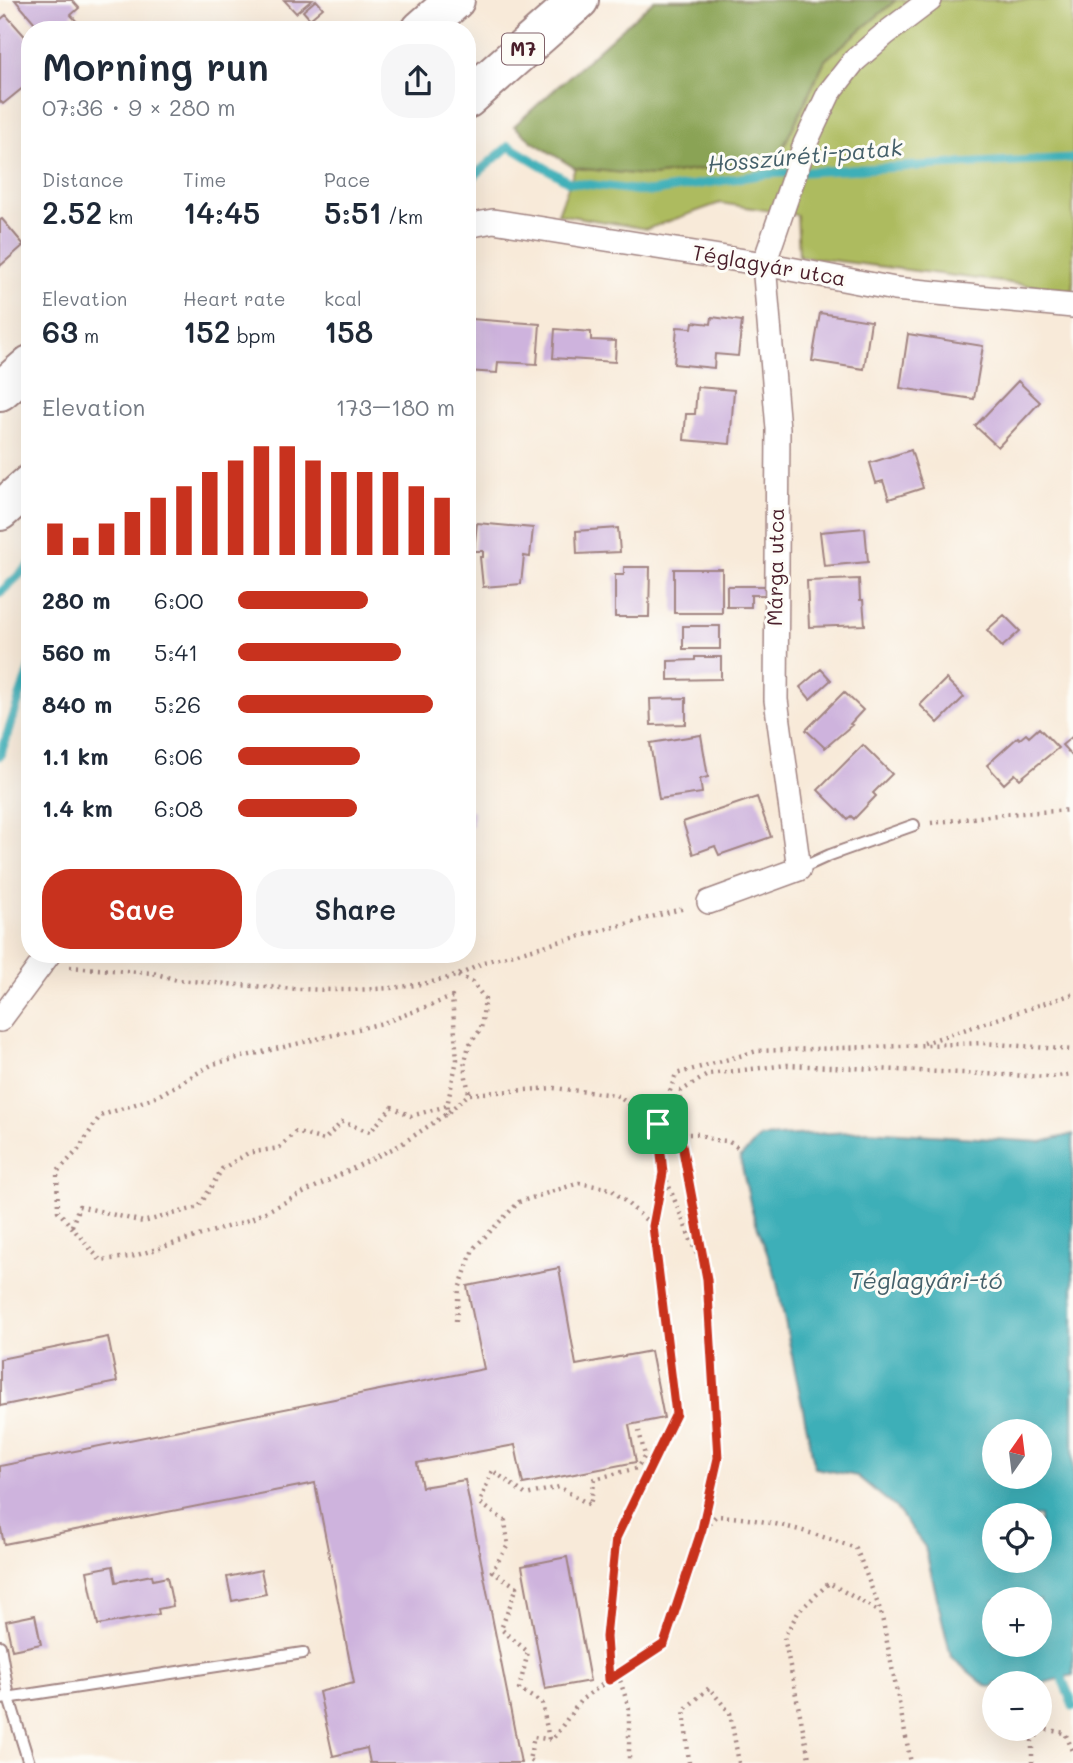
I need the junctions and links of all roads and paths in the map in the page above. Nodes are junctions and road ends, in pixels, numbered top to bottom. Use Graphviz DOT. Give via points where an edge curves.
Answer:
graph roads {
  1 [pos="455,0"];
  2 [pos="579,0"];
  3 [pos="930,0"];
  4 [pos="431,21"];
  5 [pos="476,91"];
  6 [pos="476,224"];
  7 [pos="764,264"];
  8 [pos="1073,306"];
  9 [pos="21,373"];
  10 [pos="0,391"];
  11 [pos="21,492"];
  12 [pos="0,511"];
  13 [pos="1073,810"];
  14 [pos="914,825"];
  15 [pos="799,869"];
  16 [pos="709,902"];
  17 [pos="42,963"];
  18 [pos="59,963"];
  19 [pos="457,976"];
  20 [pos="1073,995"];
  21 [pos="0,1020"];
  22 [pos="917,1046"];
  23 [pos="1073,1050"];
  24 [pos="1073,1074"];
  25 [pos="469,1094"];
  26 [pos="447,1106"];
  27 [pos="445,1115"];
  28 [pos="658,1124"];
  29 [pos="680,1134"];
  30 [pos="737,1147"];
  31 [pos="663,1173"];
  32 [pos="653,1226"];
  33 [pos="72,1227"];
  34 [pos="707,1279"];
  35 [pos="456,1321"];
  36 [pos="639,1431"];
  37 [pos="702,1529"];
  38 [pos="881,1612"];
  39 [pos="0,1646"];
  40 [pos="303,1653"];
  41 [pos="618,1674"];
  42 [pos="609,1680"];
  43 [pos="5,1699"];
  44 [pos="550,1739"];
  45 [pos="1073,1751"];
  46 [pos="29,1763"];
  47 [pos="537,1763"];
  48 [pos="629,1763"];
  49 [pos="689,1763"];
  50 [pos="739,1763"];
  51 [pos="810,1763"];
  52 [pos="911,1763"];
  53 [pos="1032,1763"];
  1 -- 4 [label="highway"];
  2 -- 5 [label="highway, M7"];
  3 -- 7 [label="street" via="885,34 829,93 805,144"];
  6 -- 7 [label="street, Téglagyár utca" via="493,221"];
  7 -- 8 [label="street, Téglagyár utca" via="895,289"];
  7 -- 15 [label="street, Márga utca" via="778,429 776,700"];
  9 -- 10 [label="highway"];
  11 -- 12 [label="highway"];
  13 -- 14 [label="path"];
  14 -- 15 [label="lane"];
  15 -- 16 [label="street"];
  16 -- 19 [label="path" via="484,962"];
  17 -- 21 [label="street"];
  18 -- 19 [label="path" via="74,969 153,973 177,980 338,990"];
  19 -- 25 [label="path" via="472,982 485,999 481,1029 464,1066"];
  20 -- 22 [label="path"];
  22 -- 23 [label="path" via="983,1043"];
  22 -- 28 [label="path" via="757,1051 676,1074"];
  24 -- 29 [label="path" via="1050,1077 787,1065 709,1074 681,1091"];
  25 -- 27 [label="path"];
  25 -- 28 [label="path" via="553,1088 616,1095"];
  26 -- 27 [label="path"];
  26 -- 33 [label="path" via="411,1116 391,1107 370,1132 342,1122 324,1140 295,1132 279,1148 248,1153 222,1169 199,1208 143,1222 79,1206"];
  26 -- 33 [label="path" via="457,1060 452,997 383,1023 213,1064 156,1097 100,1116 57,1172 58,1211"];
  27 -- 33 [label="path" via="400,1145 249,1220 131,1257 100,1260"];
  28 -- 29 [label="path"];
  28 -- 31 [label="path"];
  29 -- 30 [label="path" via="698,1134"];
  29 -- 34 [label="path"];
  31 -- 32 [label="path"];
  31 -- 34 [label="path"];
  32 -- 35 [label="path" via="611,1189 579,1183 519,1202 473,1249 458,1289"];
  32 -- 42 [label="path" via="676,1414 616,1538 606,1637"];
  34 -- 37 [label="path" via="718,1458"];
  36 -- 44 [label="path" via="645,1456 637,1468 595,1479 590,1505 559,1487 526,1495 492,1470 480,1503 505,1521 508,1545 492,1571 517,1587 501,1629 528,1652 519,1689 542,1703"];
  37 -- 38 [label="path" via="716,1516 750,1518 856,1548"];
  37 -- 41 [label="path" via="664,1644"];
  38 -- 51 [label="path" via="829,1583 799,1611 784,1637"];
  38 -- 52 [label="path"];
  39 -- 43 [label="lane"];
  40 -- 43 [label="lane"];
  41 -- 42 [label="path"];
  41 -- 48 [label="path" via="629,1708"];
  42 -- 44 [label="path" via="581,1700"];
  43 -- 46 [label="lane"];
  44 -- 47 [label="path" via="534,1737 530,1760"];
  45 -- 53 [label="path" via="1065,1733 1043,1729 1032,1741"];
  49 -- 50 [label="path" via="684,1710 709,1688 730,1713"];
}
